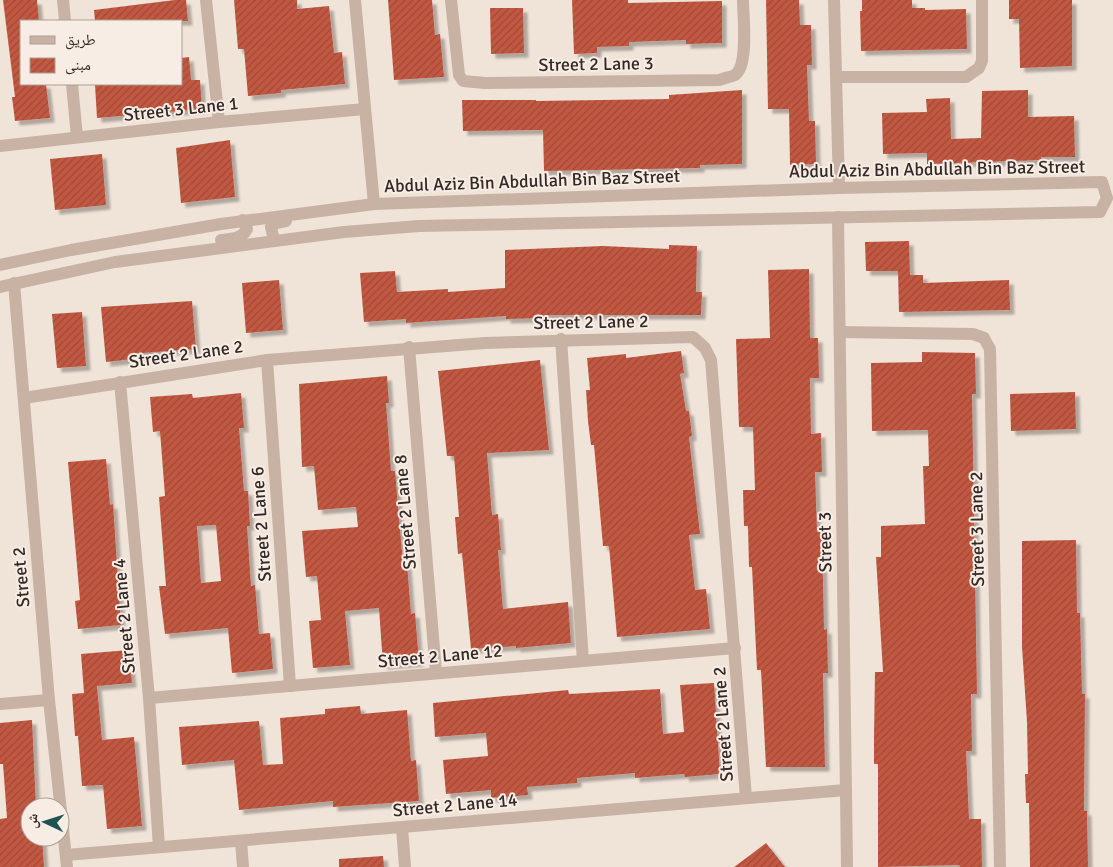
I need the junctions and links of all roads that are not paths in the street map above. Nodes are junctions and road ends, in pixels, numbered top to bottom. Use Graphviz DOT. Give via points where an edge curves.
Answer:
graph roads {
  1 [pos="63,0"];
  2 [pos="206,0"];
  3 [pos="356,0"];
  4 [pos="450,0"];
  5 [pos="743,0"];
  6 [pos="834,0"];
  7 [pos="982,0"];
  8 [pos="65,20"];
  9 [pos="836,77"];
  10 [pos="72,85"];
  11 [pos="366,109"];
  12 [pos="219,122"];
  13 [pos="77,137"];
  14 [pos="0,146"];
  15 [pos="839,188"];
  16 [pos="374,204"];
  17 [pos="315,212"];
  18 [pos="838,217"];
  19 [pos="243,220"];
  20 [pos="274,241"];
  21 [pos="176,254"];
  22 [pos="0,265"];
  23 [pos="14,283"];
  24 [pos="0,287"];
  25 [pos="840,332"];
  26 [pos="561,339"];
  27 [pos="409,347"];
  28 [pos="267,360"];
  29 [pos="120,382"];
  30 [pos="24,398"];
  31 [pos="735,648"];
  32 [pos="583,661"];
  33 [pos="436,674"];
  34 [pos="290,686"];
  35 [pos="149,698"];
  36 [pos="49,700"];
  37 [pos="0,704"];
  38 [pos="846,790"];
  39 [pos="746,798"];
  40 [pos="402,827"];
  41 [pos="241,841"];
  42 [pos="159,847"];
  43 [pos="67,861"];
  44 [pos="243,867"];
  45 [pos="405,867"];
  46 [pos="847,867"];
  47 [pos="1000,867"];
  1 -- 8 [label="street"];
  2 -- 12 [label="street"];
  3 -- 11 [label="street"];
  4 -- 5 [label="street, Street 2 Lane 3" via="459,75 463,81 485,83 719,80 735,75 743,57"];
  6 -- 9 [label="street"];
  7 -- 9 [label="street" via="982,61 980,68 966,77"];
  9 -- 15 [label="street"];
  10 -- 13 [label="street"];
  11 -- 12 [label="street, Street 3 Lane 1"];
  11 -- 16 [label="street"];
  12 -- 13 [label="street, Street 3 Lane 1"];
  13 -- 14 [label="street, Street 3 Lane 1"];
  15 -- 16 [label="street, Abdul Aziz Bin Abdullah Bin Baz Street"];
  15 -- 18 [label="street, Abdul Aziz Bin Abdullah Bin Baz Street" via="1102,182 1107,198 1100,212"];
  16 -- 17 [label="street, Abdul Aziz Bin Abdullah Bin Baz Street"];
  17 -- 19 [label="street, Abdul Aziz Bin Abdullah Bin Baz Street"];
  17 -- 20 [label="street" via="276,223 271,227"];
  18 -- 20 [label="street, Abdul Aziz Bin Abdullah Bin Baz Street" via="418,226"];
  18 -- 25 [label="street, Street 3"];
  19 -- 21 [label="street" via="247,230 244,234 190,246"];
  19 -- 22 [label="street, Abdul Aziz Bin Abdullah Bin Baz Street"];
  20 -- 21 [label="street, Abdul Aziz Bin Abdullah Bin Baz Street"];
  21 -- 23 [label="street, Abdul Aziz Bin Abdullah Bin Baz Street" via="115,262"];
  23 -- 24 [label="street, Abdul Aziz Bin Abdullah Bin Baz Street"];
  23 -- 30 [label="street, Street 2"];
  25 -- 38 [label="street, Street 3"];
  25 -- 47 [label="street, Street 3 Lane 2" via="973,334 984,338 990,349"];
  26 -- 27 [label="street, Street 2 Lane 2"];
  26 -- 31 [label="street, Street 2 Lane 2" via="693,337 705,348 711,360"];
  26 -- 32 [label="street"];
  27 -- 28 [label="street, Street 2 Lane 2"];
  27 -- 33 [label="street, Street 2 Lane 8"];
  28 -- 29 [label="street, Street 2 Lane 2"];
  28 -- 34 [label="street, Street 2 Lane 6"];
  29 -- 30 [label="street, Street 2 Lane 2"];
  29 -- 35 [label="street, Street 2 Lane 4"];
  30 -- 36 [label="street, Street 2"];
  31 -- 32 [label="street, Street 2 Lane 12"];
  31 -- 39 [label="street, Street 2 Lane 2"];
  32 -- 33 [label="street, Street 2 Lane 12"];
  33 -- 34 [label="street, Street 2 Lane 12"];
  34 -- 35 [label="street, Street 2 Lane 12"];
  35 -- 42 [label="street, Street 2 Lane 4"];
  36 -- 37 [label="street"];
  36 -- 43 [label="street, Street 2"];
  38 -- 39 [label="street, Street 2 Lane 14"];
  38 -- 46 [label="street, Street 3"];
  39 -- 40 [label="street, Street 2 Lane 14"];
  40 -- 41 [label="street, Street 2 Lane 14"];
  40 -- 45 [label="street"];
  41 -- 42 [label="street, Street 2 Lane 14"];
  41 -- 44 [label="street"];
  42 -- 43 [label="street, Street 2 Lane 14"];
}
